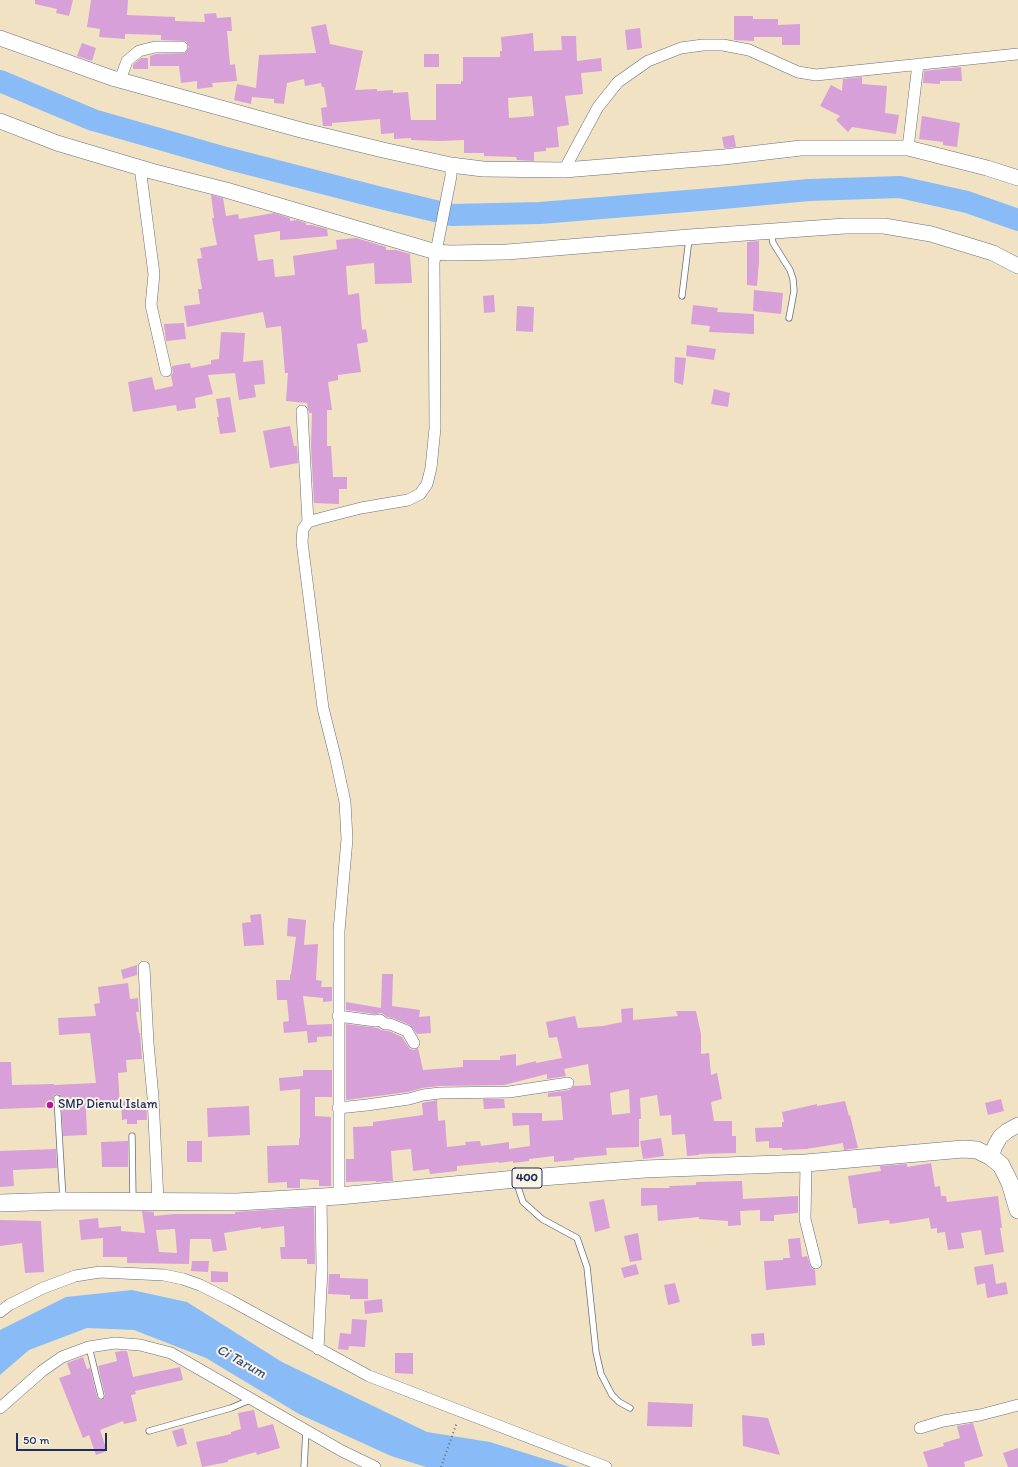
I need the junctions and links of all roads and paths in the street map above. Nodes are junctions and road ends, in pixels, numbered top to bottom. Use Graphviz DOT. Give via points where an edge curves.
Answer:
graph roads {
  1 [pos="0,38"];
  2 [pos="182,47"];
  3 [pos="1018,54"];
  4 [pos="918,64"];
  5 [pos="120,80"];
  6 [pos="0,121"];
  7 [pos="908,148"];
  8 [pos="140,167"];
  9 [pos="564,170"];
  10 [pos="451,171"];
  11 [pos="1018,178"];
  12 [pos="771,232"];
  13 [pos="689,237"];
  14 [pos="437,247"];
  15 [pos="1018,266"];
  16 [pos="682,296"];
  17 [pos="789,318"];
  18 [pos="166,371"];
  19 [pos="302,411"];
  20 [pos="308,522"];
  21 [pos="144,967"];
  22 [pos="338,1016"];
  23 [pos="414,1043"];
  24 [pos="568,1083"];
  25 [pos="58,1098"];
  26 [pos="338,1108"];
  27 [pos="1018,1125"];
  28 [pos="132,1136"];
  29 [pos="991,1157"];
  30 [pos="806,1163"];
  31 [pos="516,1179"];
  32 [pos="339,1196"];
  33 [pos="321,1197"];
  34 [pos="133,1200"];
  35 [pos="63,1201"];
  36 [pos="158,1201"];
  37 [pos="0,1203"];
  38 [pos="1018,1210"];
  39 [pos="816,1263"];
  40 [pos="0,1312"];
  41 [pos="89,1347"];
  42 [pos="318,1349"];
  43 [pos="101,1396"];
  44 [pos="252,1399"];
  45 [pos="1018,1405"];
  46 [pos="0,1408"];
  47 [pos="630,1408"];
  48 [pos="457,1422"];
  49 [pos="920,1428"];
  50 [pos="306,1430"];
  51 [pos="149,1431"];
  52 [pos="304,1467"];
  53 [pos="375,1467"];
  54 [pos="441,1467"];
  55 [pos="606,1467"];
  1 -- 5 [label="street"];
  2 -- 5 [label="street" via="155,47 139,51 127,61"];
  3 -- 4 [label="street"];
  4 -- 7 [label="street"];
  4 -- 9 [label="street" via="816,75 798,72 749,50 724,45 681,48 648,61 618,82 598,107"];
  5 -- 10 [label="street" via="383,150"];
  6 -- 8 [label="street" via="57,143"];
  7 -- 9 [label="street" via="801,148"];
  7 -- 11 [label="street"];
  8 -- 14 [label="street"];
  8 -- 18 [label="street" via="154,274 151,305"];
  9 -- 10 [label="street"];
  10 -- 14 [label="street"];
  12 -- 13 [label="street"];
  12 -- 15 [label="street" via="845,226 884,226 931,234 993,254"];
  12 -- 17 [label="lane" via="773,243 793,279 794,292"];
  13 -- 14 [label="street" via="507,252 450,253"];
  13 -- 16 [label="lane"];
  14 -- 20 [label="street" via="434,262 435,428 427,484 420,494 408,500 361,508"];
  19 -- 20 [label="street"];
  20 -- 22 [label="street" via="303,529 302,542 323,708 345,802 347,838 339,931"];
  21 -- 36 [label="street" via="154,1097"];
  22 -- 23 [label="street" via="380,1020 408,1031"];
  22 -- 26 [label="street"];
  24 -- 26 [label="street" via="509,1092 429,1094 367,1106"];
  25 -- 35 [label="lane"];
  26 -- 32 [label="street"];
  27 -- 29 [label="street" via="1000,1137"];
  28 -- 34 [label="lane"];
  29 -- 30 [label="main road, 400" via="977,1150 963,1149"];
  29 -- 38 [label="main road, 400" via="1001,1165 1010,1183"];
  30 -- 31 [label="main road, 400" via="646,1169"];
  30 -- 39 [label="street" via="805,1219"];
  31 -- 32 [label="main road, 400"];
  31 -- 47 [label="lane" via="523,1202 542,1219 576,1238 587,1267 596,1352 602,1374 612,1395"];
  32 -- 33 [label="main road, 400"];
  33 -- 36 [label="main road, 400" via="237,1202"];
  33 -- 42 [label="street" via="322,1269"];
  34 -- 35 [label="main road, 400"];
  34 -- 36 [label="main road, 400"];
  35 -- 37 [label="main road, 400"];
  40 -- 42 [label="street" via="10,1304 43,1288 75,1276 100,1272 164,1276 200,1285"];
  41 -- 43 [label="lane"];
  41 -- 44 [label="street" via="115,1343 140,1345 171,1353"];
  41 -- 46 [label="street" via="62,1357 42,1370"];
  42 -- 55 [label="street" via="369,1376"];
  44 -- 50 [label="street"];
  44 -- 51 [label="lane" via="231,1408"];
  45 -- 49 [label="street"];
  48 -- 54 [label="path"];
  50 -- 52 [label="lane"];
  50 -- 53 [label="street"];
}
